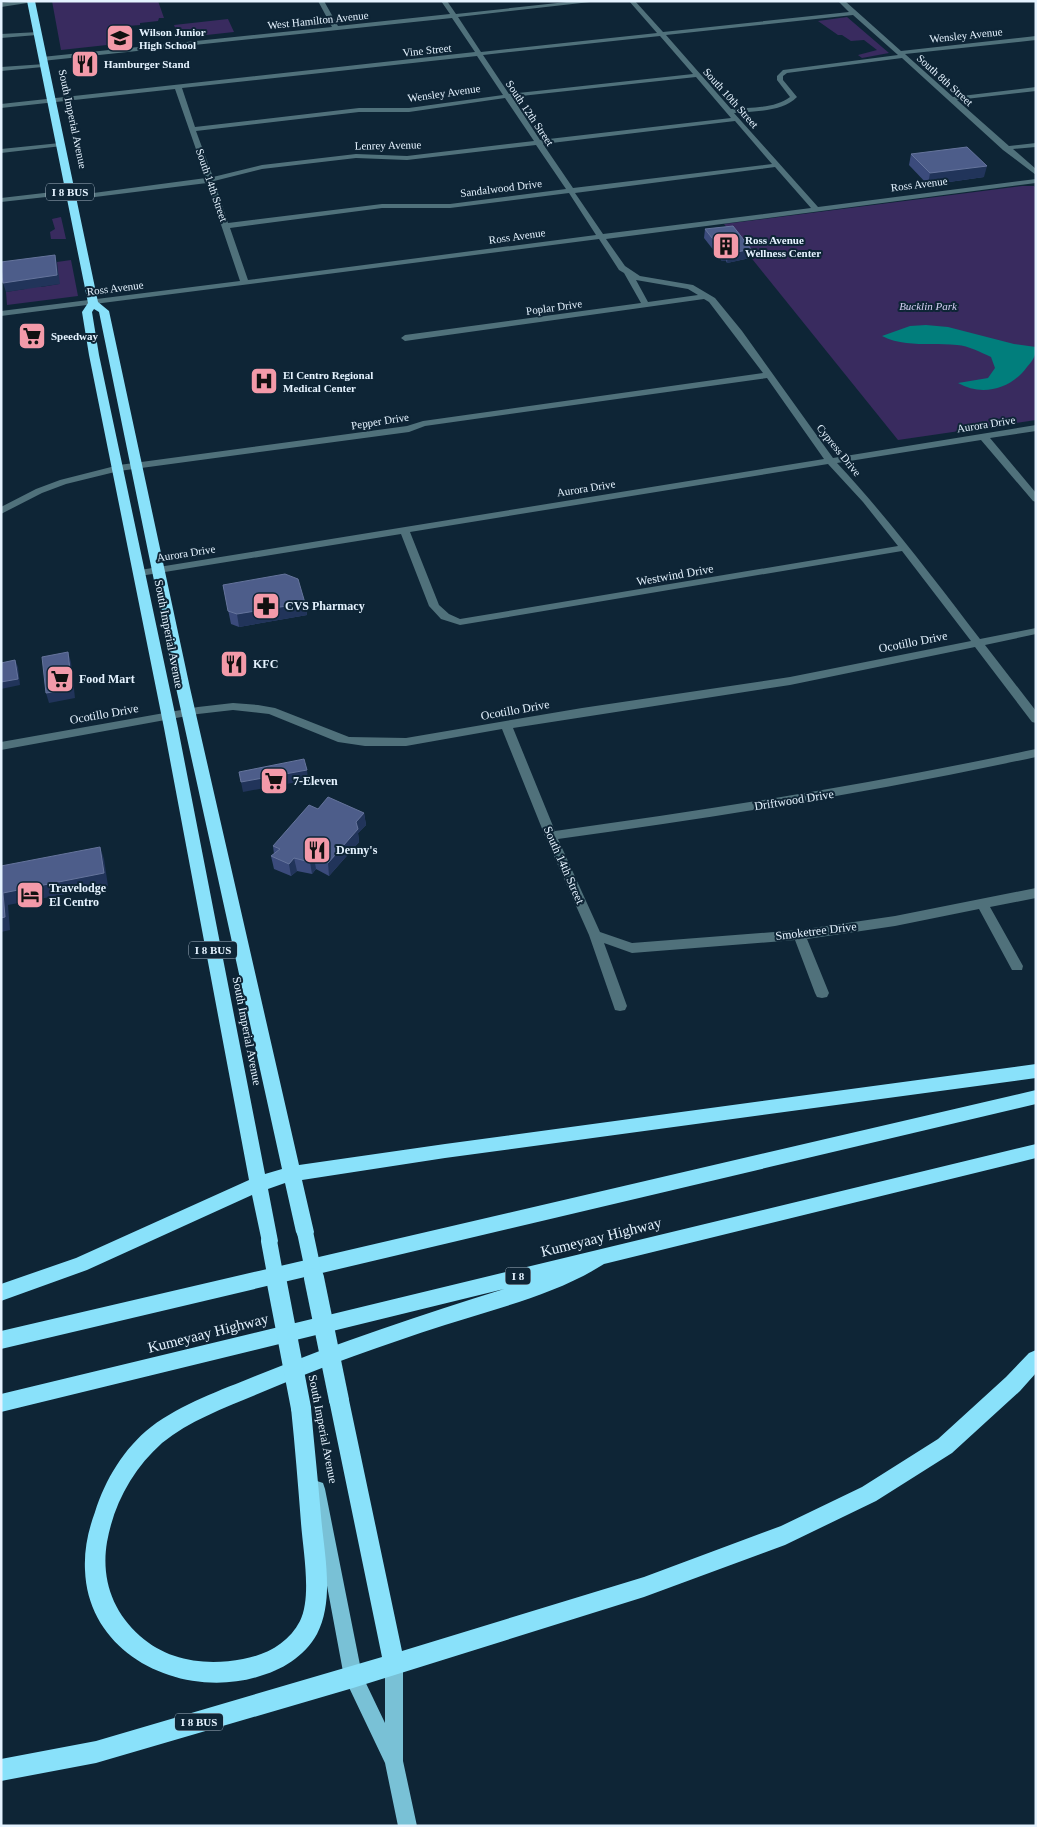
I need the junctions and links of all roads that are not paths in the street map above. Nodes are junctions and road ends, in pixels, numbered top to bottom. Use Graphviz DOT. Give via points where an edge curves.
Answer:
graph roads {
  1 [pos="322,1"];
  2 [pos="444,1"];
  3 [pos="596,1"];
  4 [pos="632,1"];
  5 [pos="841,1"];
  6 [pos="31,2"];
  7 [pos="1,4"];
  8 [pos="854,13"];
  9 [pos="453,16"];
  10 [pos="336,28"];
  11 [pos="37,33"];
  12 [pos="661,34"];
  13 [pos="1,36"];
  14 [pos="1036,38"];
  15 [pos="479,54"];
  16 [pos="902,55"];
  17 [pos="43,62"];
  18 [pos="1,69"];
  19 [pos="698,76"];
  20 [pos="178,87"];
  21 [pos="1036,89"];
  22 [pos="507,96"];
  23 [pos="950,99"];
  24 [pos="51,101"];
  25 [pos="1,106"];
  26 [pos="729,111"];
  27 [pos="737,119"];
  28 [pos="193,129"];
  29 [pos="538,143"];
  30 [pos="60,145"];
  31 [pos="1036,145"];
  32 [pos="1006,148"];
  33 [pos="1,151"];
  34 [pos="778,165"];
  35 [pos="1036,173"];
  36 [pos="212,180"];
  37 [pos="1036,181"];
  38 [pos="570,191"];
  39 [pos="71,195"];
  40 [pos="1,200"];
  41 [pos="815,208"];
  42 [pos="226,226"];
  43 [pos="600,236"];
  44 [pos="628,273"];
  45 [pos="245,283"];
  46 [pos="707,296"];
  47 [pos="93,302"];
  48 [pos="646,305"];
  49 [pos="1,314"];
  50 [pos="404,338"];
  51 [pos="769,375"];
  52 [pos="118,378"];
  53 [pos="100,381"];
  54 [pos="1036,428"];
  55 [pos="984,437"];
  56 [pos="832,462"];
  57 [pos="136,466"];
  58 [pos="119,468"];
  59 [pos="1036,499"];
  60 [pos="1,511"];
  61 [pos="404,530"];
  62 [pos="905,548"];
  63 [pos="157,570"];
  64 [pos="140,573"];
  65 [pos="1036,631"];
  66 [pos="976,643"];
  67 [pos="188,712"];
  68 [pos="168,716"];
  69 [pos="1036,719"];
  70 [pos="506,725"];
  71 [pos="1,746"];
  72 [pos="1036,753"];
  73 [pos="551,836"];
  74 [pos="1036,893"];
  75 [pos="982,904"];
  76 [pos="799,934"];
  77 [pos="595,935"];
  78 [pos="1017,966"];
  79 [pos="822,993"];
  80 [pos="620,1006"];
  81 [pos="1036,1071"];
  82 [pos="1036,1097"];
  83 [pos="1036,1151"];
  84 [pos="292,1174"];
  85 [pos="258,1184"];
  86 [pos="602,1256"];
  87 [pos="1,1293"];
  88 [pos="1,1340"];
  89 [pos="1036,1359"];
  90 [pos="1,1403"];
  91 [pos="301,1408"];
  92 [pos="394,1664"];
  93 [pos="353,1678"];
  94 [pos="394,1761"];
  95 [pos="1,1770"];
  96 [pos="408,1826"];
  1 -- 10 [label="street"];
  2 -- 9 [label="street, South 12th Street"];
  3 -- 9 [label="street, West Hamilton Avenue"];
  4 -- 12 [label="street, South 10th Street"];
  5 -- 8 [label="street, South 8th Street"];
  6 -- 7 [label="street"];
  6 -- 11 [label="highway, South Imperial Avenue / I 8 BUS"];
  8 -- 12 [label="street, Vine Street"];
  8 -- 16 [label="street, South 8th Street"];
  9 -- 10 [label="street, West Hamilton Avenue"];
  9 -- 15 [label="street, South 12th Street"];
  10 -- 17 [label="street, West Hamilton Avenue"];
  11 -- 13 [label="street"];
  11 -- 17 [label="highway, South Imperial Avenue / I 8 BUS"];
  12 -- 15 [label="street, Vine Street"];
  12 -- 19 [label="street, South 10th Street"];
  14 -- 16 [label="street, Wensley Avenue"];
  15 -- 20 [label="street, Vine Street"];
  15 -- 22 [label="street, South 12th Street"];
  16 -- 23 [label="street, South 8th Street"];
  16 -- 26 [label="street, Wensley Avenue" via="785,71 780,80 794,96 790,101"];
  17 -- 18 [label="street, West Hamilton Avenue"];
  17 -- 24 [label="highway, South Imperial Avenue / I 8 BUS"];
  19 -- 22 [label="street, Wensley Avenue"];
  19 -- 26 [label="street, South 10th Street"];
  20 -- 24 [label="street, Vine Street"];
  20 -- 28 [label="street, South 14th Street"];
  21 -- 23 [label="street"];
  22 -- 28 [label="street, Wensley Avenue" via="409,110 359,110"];
  22 -- 29 [label="street, South 12th Street"];
  23 -- 32 [label="street, South 8th Street"];
  24 -- 25 [label="street, Vine Street"];
  24 -- 30 [label="highway, South Imperial Avenue / I 8 BUS"];
  26 -- 27 [label="street, South 10th Street"];
  27 -- 29 [label="street, Lenrey Avenue"];
  27 -- 34 [label="street, South 10th Street"];
  28 -- 36 [label="street, South 14th Street"];
  29 -- 36 [label="street, Lenrey Avenue" via="407,158 356,156 272,166"];
  29 -- 38 [label="street, South 12th Street"];
  30 -- 33 [label="street"];
  30 -- 39 [label="highway, South Imperial Avenue / I 8 BUS"];
  31 -- 32 [label="street"];
  32 -- 35 [label="street, South 8th Street"];
  34 -- 38 [label="street, Sandalwood Drive"];
  34 -- 41 [label="street, South 10th Street"];
  36 -- 39 [label="street, Lenrey Avenue"];
  36 -- 42 [label="street, South 14th Street"];
  37 -- 41 [label="street, Ross Avenue"];
  38 -- 42 [label="street, Sandalwood Drive" via="450,206 382,206"];
  38 -- 43 [label="street, South 12th Street"];
  39 -- 40 [label="street, Lenrey Avenue"];
  39 -- 47 [label="highway, South Imperial Avenue / I 8 BUS"];
  41 -- 43 [label="street, Ross Avenue"];
  42 -- 45 [label="street, South 14th Street"];
  43 -- 44 [label="street"];
  43 -- 45 [label="street, Ross Avenue"];
  44 -- 46 [label="street, Cypress Drive" via="645,280 690,287"];
  44 -- 48 [label="street"];
  45 -- 47 [label="street, Ross Avenue"];
  46 -- 48 [label="street, Poplar Drive"];
  46 -- 51 [label="street, Cypress Drive"];
  47 -- 49 [label="street, Ross Avenue"];
  47 -- 52 [label="highway, South Imperial Avenue / I 8 BUS" via="104,311"];
  47 -- 53 [label="highway, South Imperial Avenue / I 8 BUS" via="87,312"];
  48 -- 50 [label="street, Poplar Drive"];
  51 -- 56 [label="street, Cypress Drive"];
  51 -- 57 [label="street, Pepper Drive"];
  52 -- 53 [label="highway"];
  52 -- 57 [label="highway, South Imperial Avenue / I 8 BUS"];
  53 -- 58 [label="highway, South Imperial Avenue / I 8 BUS"];
  54 -- 55 [label="street, Aurora Drive"];
  55 -- 56 [label="street, Aurora Drive"];
  55 -- 59 [label="street"];
  56 -- 61 [label="street, Aurora Drive"];
  56 -- 62 [label="street, Cypress Drive"];
  57 -- 58 [label="street, Pepper Drive"];
  57 -- 63 [label="highway, South Imperial Avenue / I 8 BUS"];
  58 -- 60 [label="street, Pepper Drive" via="63,482"];
  58 -- 64 [label="highway, South Imperial Avenue / I 8 BUS"];
  61 -- 62 [label="street, Westwind Drive" via="434,606 449,620 460,622"];
  61 -- 63 [label="street, Aurora Drive"];
  62 -- 66 [label="street, Cypress Drive"];
  63 -- 64 [label="street, Aurora Drive"];
  63 -- 67 [label="highway, South Imperial Avenue / I 8 BUS"];
  64 -- 68 [label="highway, South Imperial Avenue / I 8 BUS"];
  65 -- 66 [label="street, Ocotillo Drive"];
  66 -- 69 [label="street, Cypress Drive"];
  66 -- 70 [label="street, Ocotillo Drive" via="790,681"];
  67 -- 68 [label="street, Ocotillo Drive"];
  67 -- 70 [label="street, Ocotillo Drive" via="223,707 263,709 279,712 344,740 379,742 406,742"];
  67 -- 84 [label="highway, South Imperial Avenue / I 8 BUS"];
  68 -- 71 [label="street, Ocotillo Drive"];
  68 -- 85 [label="highway, South Imperial Avenue / I 8 BUS"];
  70 -- 73 [label="street, South 14th Street"];
  72 -- 73 [label="street, Driftwood Drive" via="816,798"];
  73 -- 77 [label="street, South 14th Street"];
  74 -- 75 [label="street, Smoketree Drive"];
  75 -- 76 [label="street, Smoketree Drive" via="895,921"];
  75 -- 78 [label="street"];
  76 -- 77 [label="street, Smoketree Drive" via="632,948"];
  76 -- 79 [label="street"];
  77 -- 80 [label="street, South 14th Street"];
  81 -- 84 [label="highway"];
  82 -- 88 [label="highway"];
  83 -- 86 [label="highway, Kumeyaay Highway / I 8"];
  84 -- 85 [label="highway"];
  84 -- 92 [label="highway, South Imperial Avenue / I 8 BUS, bridge"];
  85 -- 87 [label="highway" via="81,1264"];
  85 -- 91 [label="highway, South Imperial Avenue, bridge"];
  86 -- 90 [label="highway, Kumeyaay Highway / I 8"];
  86 -- 91 [label="highway" via="558,1281 312,1362 194,1413 145,1446 128,1466 105,1511 96,1547 95,1569 104,1607 116,1624 140,1648 164,1664 208,1673 257,1668 292,1650 312,1622 314,1554"];
  89 -- 92 [label="highway" via="945,1446 870,1494 793,1531 644,1587"];
  91 -- 93 [label="main road, South Imperial Avenue"];
  92 -- 93 [label="highway, I 8 BUS"];
  92 -- 94 [label="main road, South Imperial Avenue"];
  93 -- 94 [label="main road, South Imperial Avenue"];
  93 -- 95 [label="highway, I 8 BUS" via="96,1752"];
  94 -- 96 [label="main road, South Imperial Avenue"];
}
